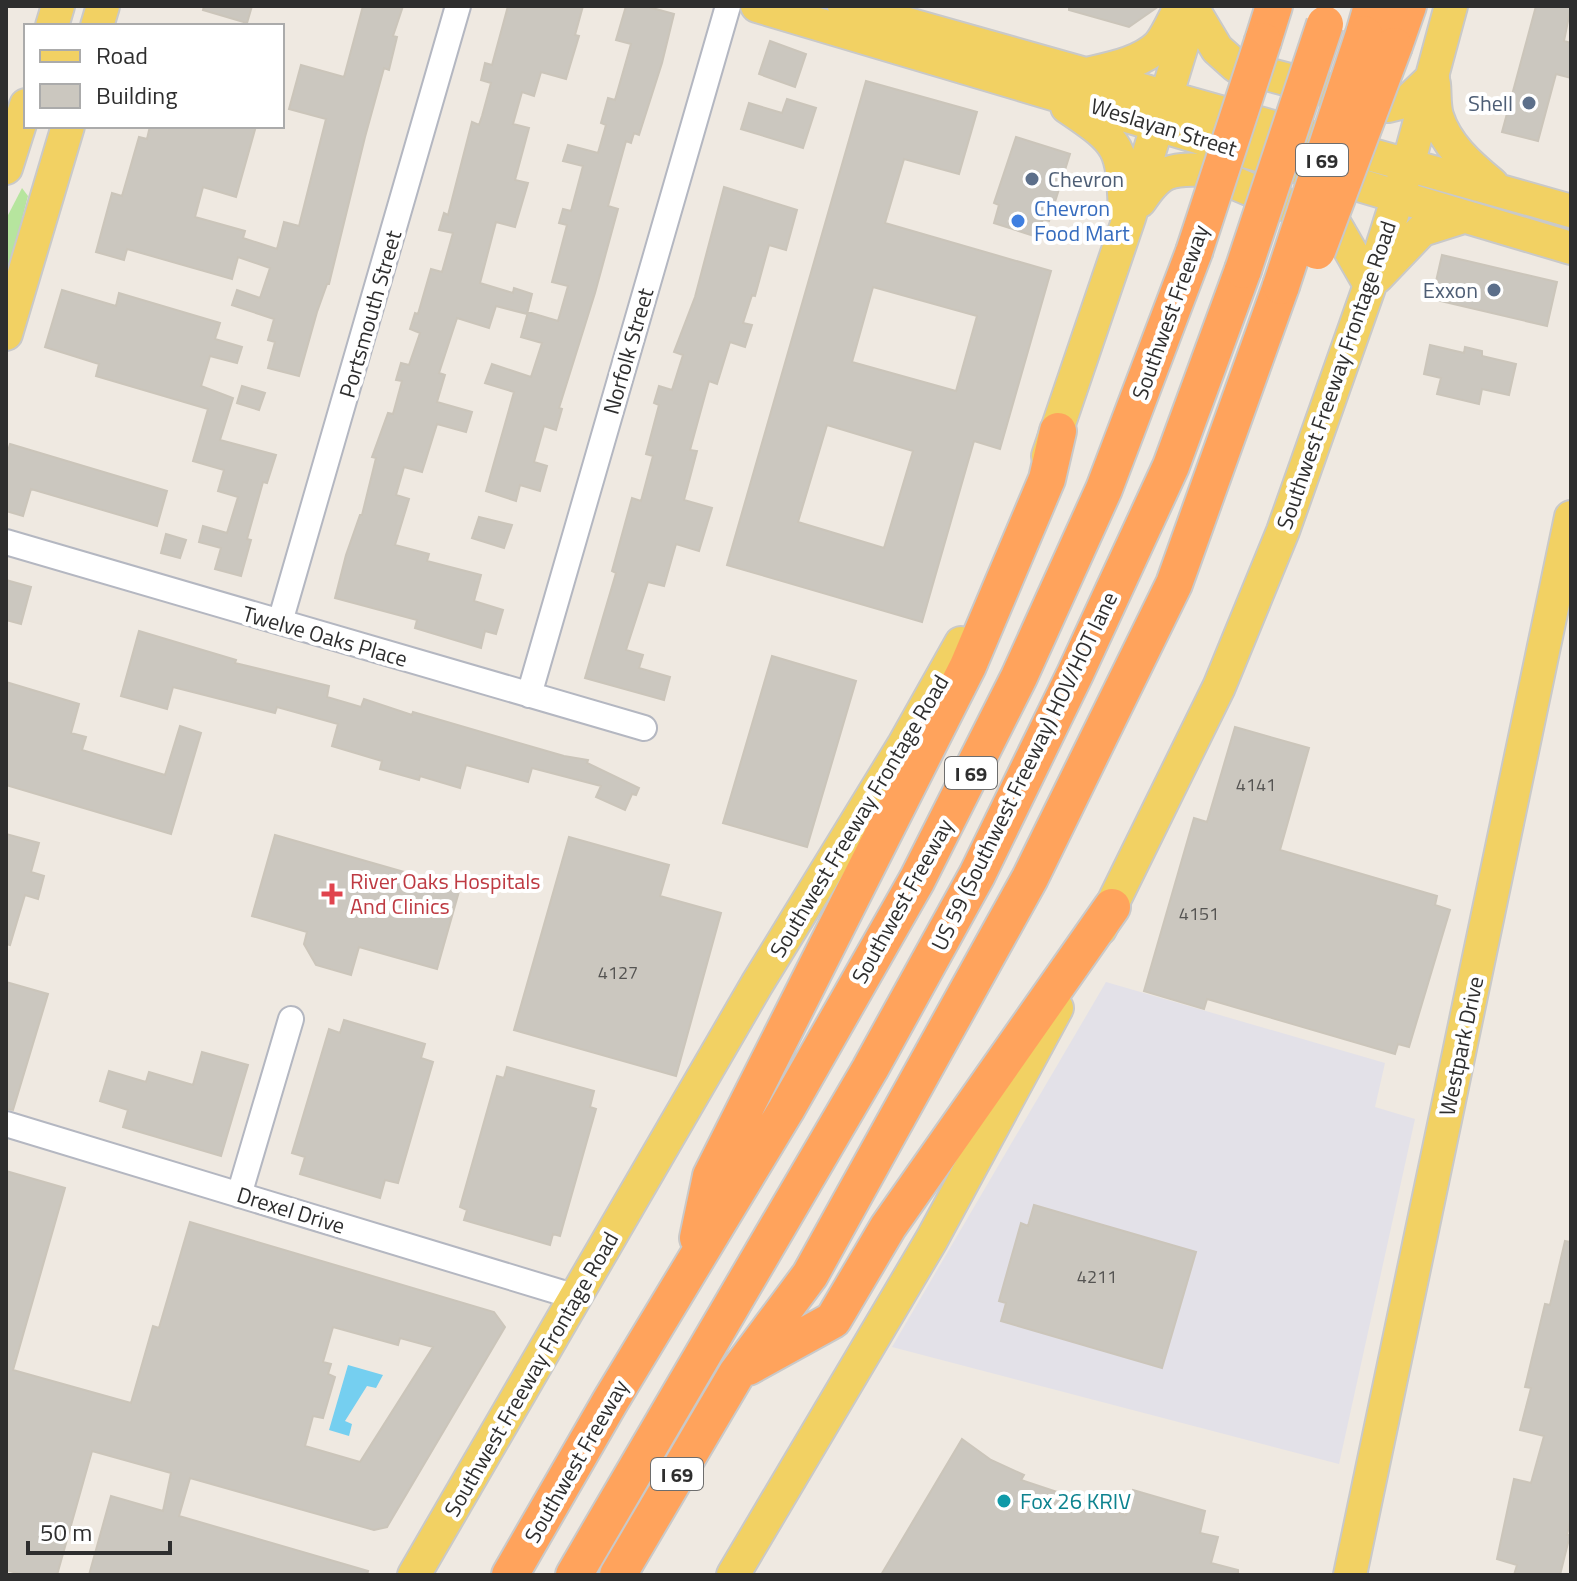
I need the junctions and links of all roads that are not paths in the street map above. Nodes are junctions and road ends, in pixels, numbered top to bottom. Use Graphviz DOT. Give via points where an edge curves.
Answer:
graph roads {
  1 [pos="458,6"];
  2 [pos="728,6"];
  3 [pos="757,6"];
  4 [pos="844,6"];
  5 [pos="1408,6"];
  6 [pos="1451,6"];
  7 [pos="1189,7"];
  8 [pos="1273,7"];
  9 [pos="1328,15"];
  10 [pos="1376,29"];
  11 [pos="1082,75"];
  12 [pos="1433,77"];
  13 [pos="1041,90"];
  14 [pos="24,111"];
  15 [pos="1163,112"];
  16 [pos="67,128"];
  17 [pos="8,163"];
  18 [pos="1408,165"];
  19 [pos="55,169"];
  20 [pos="1501,191"];
  21 [pos="1397,198"];
  22 [pos="1571,211"];
  23 [pos="1463,217"];
  24 [pos="1128,223"];
  25 [pos="1571,248"];
  26 [pos="1370,285"];
  27 [pos="6,334"];
  28 [pos="1058,431"];
  29 [pos="1571,517"];
  30 [pos="6,542"];
  31 [pos="280,622"];
  32 [pos="529,695"];
  33 [pos="644,728"];
  34 [pos="1112,907"];
  35 [pos="291,1019"];
  36 [pos="6,1124"];
  37 [pos="239,1195"];
  38 [pos="692,1267"];
  39 [pos="576,1297"];
  40 [pos="737,1373"];
  41 [pos="414,1575"];
  42 [pos="510,1575"];
  43 [pos="574,1575"];
  44 [pos="618,1575"];
  45 [pos="733,1575"];
  46 [pos="1350,1575"];
  1 -- 31 [label="street, Portsmouth Street"];
  2 -- 32 [label="street, Norfolk Street"];
  3 -- 13 [label="main road, Weslayan Street"];
  4 -- 11 [label="main road, Weslayan Street"];
  5 -- 10 [label="highway"];
  6 -- 12 [label="main road, Southwest Freeway Frontage Road"];
  7 -- 11 [label="main road" via="1150,52"];
  7 -- 12 [label="main road" via="1217,49 1236,66 1388,106 1408,101"];
  7 -- 15 [label="main road, Southwest Freeway Frontage Road"];
  8 -- 38 [label="highway, Southwest Freeway / I 69, bridge" via="1194,252 1104,489 1019,677 917,880"];
  9 -- 43 [label="highway, US 59 (Southwest Freeway) HOV/HOT lane, bridge" via="1171,466 1075,674 977,875 870,1069"];
  10 -- 40 [label="highway, I 69, bridge" via="1291,290 1174,584 1030,878 917,1085 810,1275"];
  11 -- 15 [label="main road, Weslayan Street"];
  12 -- 18 [label="main road, Southwest Freeway Frontage Road"];
  12 -- 20 [label="main road" via="1437,115 1451,142 1462,159"];
  13 -- 15 [label="main road, Weslayan Street"];
  13 -- 24 [label="main road" via="1099,128 1116,147"];
  14 -- 17 [label="main road"];
  15 -- 18 [label="main road, Weslayan Street"];
  15 -- 21 [label="main road, Weslayan Street"];
  15 -- 24 [label="main road, Southwest Freeway Frontage Road"];
  16 -- 19 [label="main road"];
  17 -- 19 [label="main road"];
  18 -- 20 [label="main road, Weslayan Street"];
  18 -- 21 [label="main road, Southwest Freeway Frontage Road"];
  19 -- 27 [label="main road"];
  20 -- 22 [label="main road, Weslayan Street"];
  21 -- 23 [label="main road, Weslayan Street"];
  21 -- 26 [label="main road, Southwest Freeway Frontage Road"];
  23 -- 25 [label="main road, Weslayan Street"];
  23 -- 26 [label="main road" via="1422,230"];
  24 -- 26 [label="main road" via="1154,180 1176,171 1204,170 1336,226"];
  24 -- 28 [label="main road, Southwest Freeway Frontage Road"];
  26 -- 34 [label="main road, Southwest Freeway Frontage Road" via="1283,531 1230,659"];
  28 -- 38 [label="highway" via="1047,479 968,666 711,1176"];
  28 -- 39 [label="main road, Southwest Freeway Frontage Road" via="955,655"];
  29 -- 46 [label="main road, Westpark Drive"];
  30 -- 31 [label="street, Twelve Oaks Place"];
  31 -- 32 [label="street, Twelve Oaks Place"];
  32 -- 33 [label="street, Twelve Oaks Place"];
  34 -- 40 [label="highway" via="888,1227 833,1320"];
  34 -- 45 [label="main road, Southwest Freeway Frontage Road" via="932,1239"];
  35 -- 37 [label="street"];
  36 -- 37 [label="street, Drexel Drive"];
  37 -- 39 [label="street, Drexel Drive"];
  38 -- 42 [label="highway, Southwest Freeway / I 69"];
  39 -- 41 [label="main road, Southwest Freeway Frontage Road"];
  40 -- 44 [label="highway, I 69"];
}
